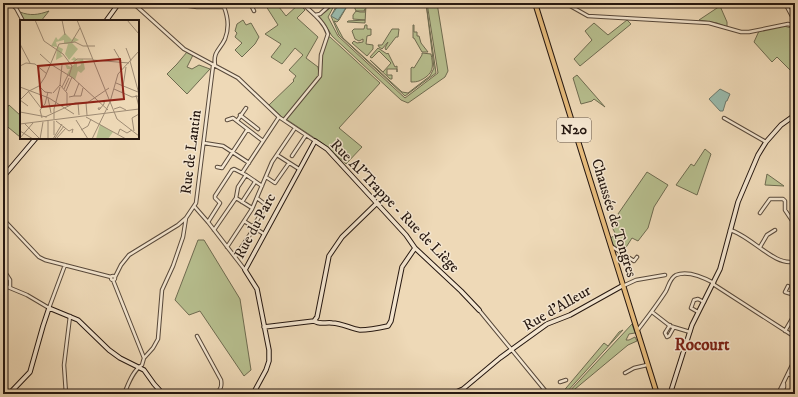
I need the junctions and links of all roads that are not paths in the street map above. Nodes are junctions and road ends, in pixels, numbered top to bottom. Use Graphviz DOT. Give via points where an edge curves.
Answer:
graph roads {
  1 [pos="10,3"];
  2 [pos="119,3"];
  3 [pos="133,3"];
  4 [pos="168,3"];
  5 [pos="230,3"];
  6 [pos="250,3"];
  7 [pos="302,3"];
  8 [pos="332,3"];
  9 [pos="535,3"];
  10 [pos="565,3"];
  11 [pos="785,3"];
  12 [pos="224,7"];
  13 [pos="254,11"];
  14 [pos="316,15"];
  15 [pos="22,20"];
  16 [pos="107,20"];
  17 [pos="795,22"];
  18 [pos="795,26"];
  19 [pos="214,65"];
  20 [pos="246,108"];
  21 [pos="795,115"];
  22 [pos="240,116"];
  23 [pos="279,117"];
  24 [pos="724,118"];
  25 [pos="227,120"];
  26 [pos="236,120"];
  27 [pos="284,120"];
  28 [pos="295,128"];
  29 [pos="258,129"];
  30 [pos="247,130"];
  31 [pos="306,135"];
  32 [pos="35,139"];
  33 [pos="263,141"];
  34 [pos="315,141"];
  35 [pos="766,142"];
  36 [pos="204,143"];
  37 [pos="232,152"];
  38 [pos="277,155"];
  39 [pos="292,156"];
  40 [pos="249,163"];
  41 [pos="289,163"];
  42 [pos="217,167"];
  43 [pos="299,170"];
  44 [pos="242,173"];
  45 [pos="246,176"];
  46 [pos="3,177"];
  47 [pos="266,178"];
  48 [pos="255,182"];
  49 [pos="262,186"];
  50 [pos="236,198"];
  51 [pos="257,198"];
  52 [pos="242,202"];
  53 [pos="376,204"];
  54 [pos="194,206"];
  55 [pos="252,209"];
  56 [pos="760,213"];
  57 [pos="795,217"];
  58 [pos="186,218"];
  59 [pos="3,219"];
  60 [pos="792,220"];
  61 [pos="244,221"];
  62 [pos="208,222"];
  63 [pos="795,225"];
  64 [pos="253,226"];
  65 [pos="214,230"];
  66 [pos="730,230"];
  67 [pos="775,230"];
  68 [pos="251,233"];
  69 [pos="264,234"];
  70 [pos="610,246"];
  71 [pos="227,247"];
  72 [pos="760,247"];
  73 [pos="415,248"];
  74 [pos="235,257"];
  75 [pos="637,257"];
  76 [pos="795,261"];
  77 [pos="65,265"];
  78 [pos="3,269"];
  79 [pos="245,270"];
  80 [pos="665,274"];
  81 [pos="113,278"];
  82 [pos="714,284"];
  83 [pos="3,285"];
  84 [pos="622,286"];
  85 [pos="788,286"];
  86 [pos="10,287"];
  87 [pos="795,295"];
  88 [pos="704,302"];
  89 [pos="49,308"];
  90 [pos="795,309"];
  91 [pos="478,310"];
  92 [pos="652,312"];
  93 [pos="698,312"];
  94 [pos="70,316"];
  95 [pos="314,321"];
  96 [pos="670,325"];
  97 [pos="264,327"];
  98 [pos="674,327"];
  99 [pos="637,331"];
  100 [pos="785,331"];
  101 [pos="690,332"];
  102 [pos="197,336"];
  103 [pos="795,337"];
  104 [pos="511,350"];
  105 [pos="144,358"];
  106 [pos="795,359"];
  107 [pos="647,365"];
  108 [pos="139,367"];
  109 [pos="626,373"];
  110 [pos="788,374"];
  111 [pos="795,377"];
  112 [pos="566,380"];
  113 [pos="560,382"];
  114 [pos="784,384"];
  115 [pos="783,390"];
  116 [pos="10,394"];
  117 [pos="66,394"];
  118 [pos="124,394"];
  119 [pos="164,394"];
  120 [pos="216,394"];
  121 [pos="253,394"];
  122 [pos="320,394"];
  123 [pos="347,394"];
  124 [pos="452,394"];
  125 [pos="548,394"];
  126 [pos="656,394"];
  127 [pos="670,394"];
  128 [pos="780,394"];
  129 [pos="791,394"];
  1 -- 15 [label="street"];
  2 -- 16 [label="street"];
  3 -- 19 [label="street, Rue Al'Trappe - Rue de Liège" via="184,49"];
  4 -- 12 [label="street"];
  5 -- 12 [label="street"];
  6 -- 13 [label="street"];
  7 -- 14 [label="street"];
  8 -- 14 [label="street"];
  9 -- 70 [label="main road, Chaussée de Tongres / N20"];
  10 -- 18 [label="street" via="588,16 709,23 741,32 788,24"];
  11 -- 17 [label="street"];
  12 -- 19 [label="street, Rue de Lantin" via="228,28 225,39 214,57"];
  14 -- 27 [label="street" via="328,34 321,55 320,76"];
  19 -- 23 [label="street, Rue Al'Trappe - Rue de Liège" via="238,78"];
  19 -- 36 [label="street, Rue de Lantin"];
  20 -- 22 [label="street"];
  21 -- 35 [label="street" via="781,125"];
  22 -- 26 [label="street"];
  22 -- 29 [label="street"];
  23 -- 27 [label="street, Rue Al'Trappe - Rue de Liège"];
  23 -- 33 [label="street"];
  24 -- 35 [label="street"];
  25 -- 26 [label="street"];
  26 -- 30 [label="street"];
  27 -- 28 [label="street, Rue Al'Trappe - Rue de Liège"];
  28 -- 31 [label="street, Rue Al'Trappe - Rue de Liège"];
  28 -- 38 [label="street"];
  30 -- 33 [label="street"];
  30 -- 37 [label="street"];
  31 -- 34 [label="street, Rue Al'Trappe - Rue de Liège"];
  31 -- 39 [label="street"];
  32 -- 46 [label="street"];
  33 -- 40 [label="street"];
  34 -- 43 [label="street, Rue du Parc"];
  34 -- 53 [label="street, Rue Al'Trappe - Rue de Liège" via="327,149"];
  35 -- 66 [label="street" via="742,191"];
  36 -- 37 [label="street" via="221,145"];
  36 -- 54 [label="street, Rue de Lantin"];
  37 -- 40 [label="street"];
  37 -- 42 [label="street" via="222,168"];
  38 -- 41 [label="street"];
  38 -- 47 [label="street"];
  40 -- 44 [label="street"];
  41 -- 43 [label="street"];
  41 -- 47 [label="street" via="276,182"];
  43 -- 69 [label="street, Rue du Parc"];
  44 -- 45 [label="street"];
  44 -- 62 [label="street" via="232,169 214,198 220,203"];
  45 -- 48 [label="street"];
  45 -- 50 [label="street" via="238,187"];
  47 -- 49 [label="street"];
  48 -- 49 [label="street"];
  48 -- 52 [label="street"];
  49 -- 51 [label="street"];
  50 -- 52 [label="street"];
  50 -- 65 [label="street"];
  51 -- 55 [label="street"];
  51 -- 64 [label="street" via="266,205"];
  52 -- 55 [label="street"];
  53 -- 73 [label="street, Rue Al'Trappe - Rue de Liège"];
  53 -- 95 [label="street" via="342,237 329,256"];
  54 -- 58 [label="street, Rue de Lantin"];
  54 -- 62 [label="street"];
  55 -- 61 [label="street"];
  56 -- 60 [label="street" via="770,199 783,199 785,210"];
  57 -- 60 [label="street"];
  58 -- 81 [label="street, Rue de Lantin" via="129,255"];
  58 -- 105 [label="street" via="174,266 162,290 158,339"];
  59 -- 77 [label="street" via="39,257"];
  60 -- 63 [label="street"];
  61 -- 64 [label="street"];
  61 -- 71 [label="street"];
  62 -- 65 [label="street"];
  64 -- 69 [label="street"];
  65 -- 71 [label="street"];
  66 -- 72 [label="street"];
  66 -- 82 [label="street"];
  67 -- 72 [label="street" via="767,236"];
  68 -- 74 [label="street"];
  69 -- 79 [label="street, Rue du Parc"];
  70 -- 75 [label="street" via="634,261"];
  70 -- 84 [label="main road, Chaussée de Tongres / N20"];
  71 -- 74 [label="street"];
  72 -- 76 [label="street" via="783,261"];
  73 -- 91 [label="street, Rue Al'Trappe - Rue de Liège"];
  73 -- 95 [label="street" via="402,267 388,326 359,330 333,322 322,324"];
  74 -- 79 [label="street"];
  77 -- 81 [label="street"];
  77 -- 89 [label="street"];
  78 -- 86 [label="street" via="10,280"];
  79 -- 97 [label="street, Rue du Parc" via="257,289"];
  80 -- 84 [label="street" via="636,280"];
  81 -- 105 [label="street"];
  82 -- 88 [label="street"];
  82 -- 92 [label="street" via="695,275 674,276"];
  82 -- 100 [label="street"];
  83 -- 86 [label="street"];
  84 -- 99 [label="main road, Chaussée de Tongres / N20"];
  84 -- 104 [label="street, Rue d'Alleur" via="570,316 547,324"];
  85 -- 87 [label="street" via="785,292"];
  86 -- 89 [label="street"];
  88 -- 93 [label="street"];
  88 -- 93 [label="street" via="694,300 691,308"];
  89 -- 94 [label="street"];
  89 -- 116 [label="street" via="30,372"];
  90 -- 100 [label="street"];
  91 -- 104 [label="street"];
  92 -- 96 [label="street"];
  92 -- 99 [label="street"];
  93 -- 101 [label="street"];
  94 -- 108 [label="street" via="78,320 109,350"];
  94 -- 117 [label="street" via="64,365"];
  95 -- 97 [label="street"];
  96 -- 98 [label="street"];
  96 -- 98 [label="street" via="665,333 667,337"];
  97 -- 121 [label="street, Rue du Parc" via="269,361"];
  98 -- 101 [label="street"];
  99 -- 107 [label="main road, Chaussée de Tongres / N20"];
  100 -- 103 [label="street"];
  101 -- 127 [label="street"];
  102 -- 120 [label="street" via="221,380 222,385"];
  104 -- 124 [label="street, Rue d'Alleur" via="463,389"];
  104 -- 125 [label="street"];
  105 -- 108 [label="street"];
  106 -- 110 [label="street"];
  107 -- 109 [label="street"];
  107 -- 126 [label="main road, Chaussée de Tongres / N20"];
  108 -- 118 [label="street"];
  108 -- 119 [label="street"];
  110 -- 111 [label="street"];
  110 -- 114 [label="street"];
  112 -- 113 [label="street"];
  114 -- 115 [label="street"];
  114 -- 128 [label="street"];
  115 -- 128 [label="street"];
  115 -- 129 [label="street"];
  122 -- 123 [label="street"];
}
